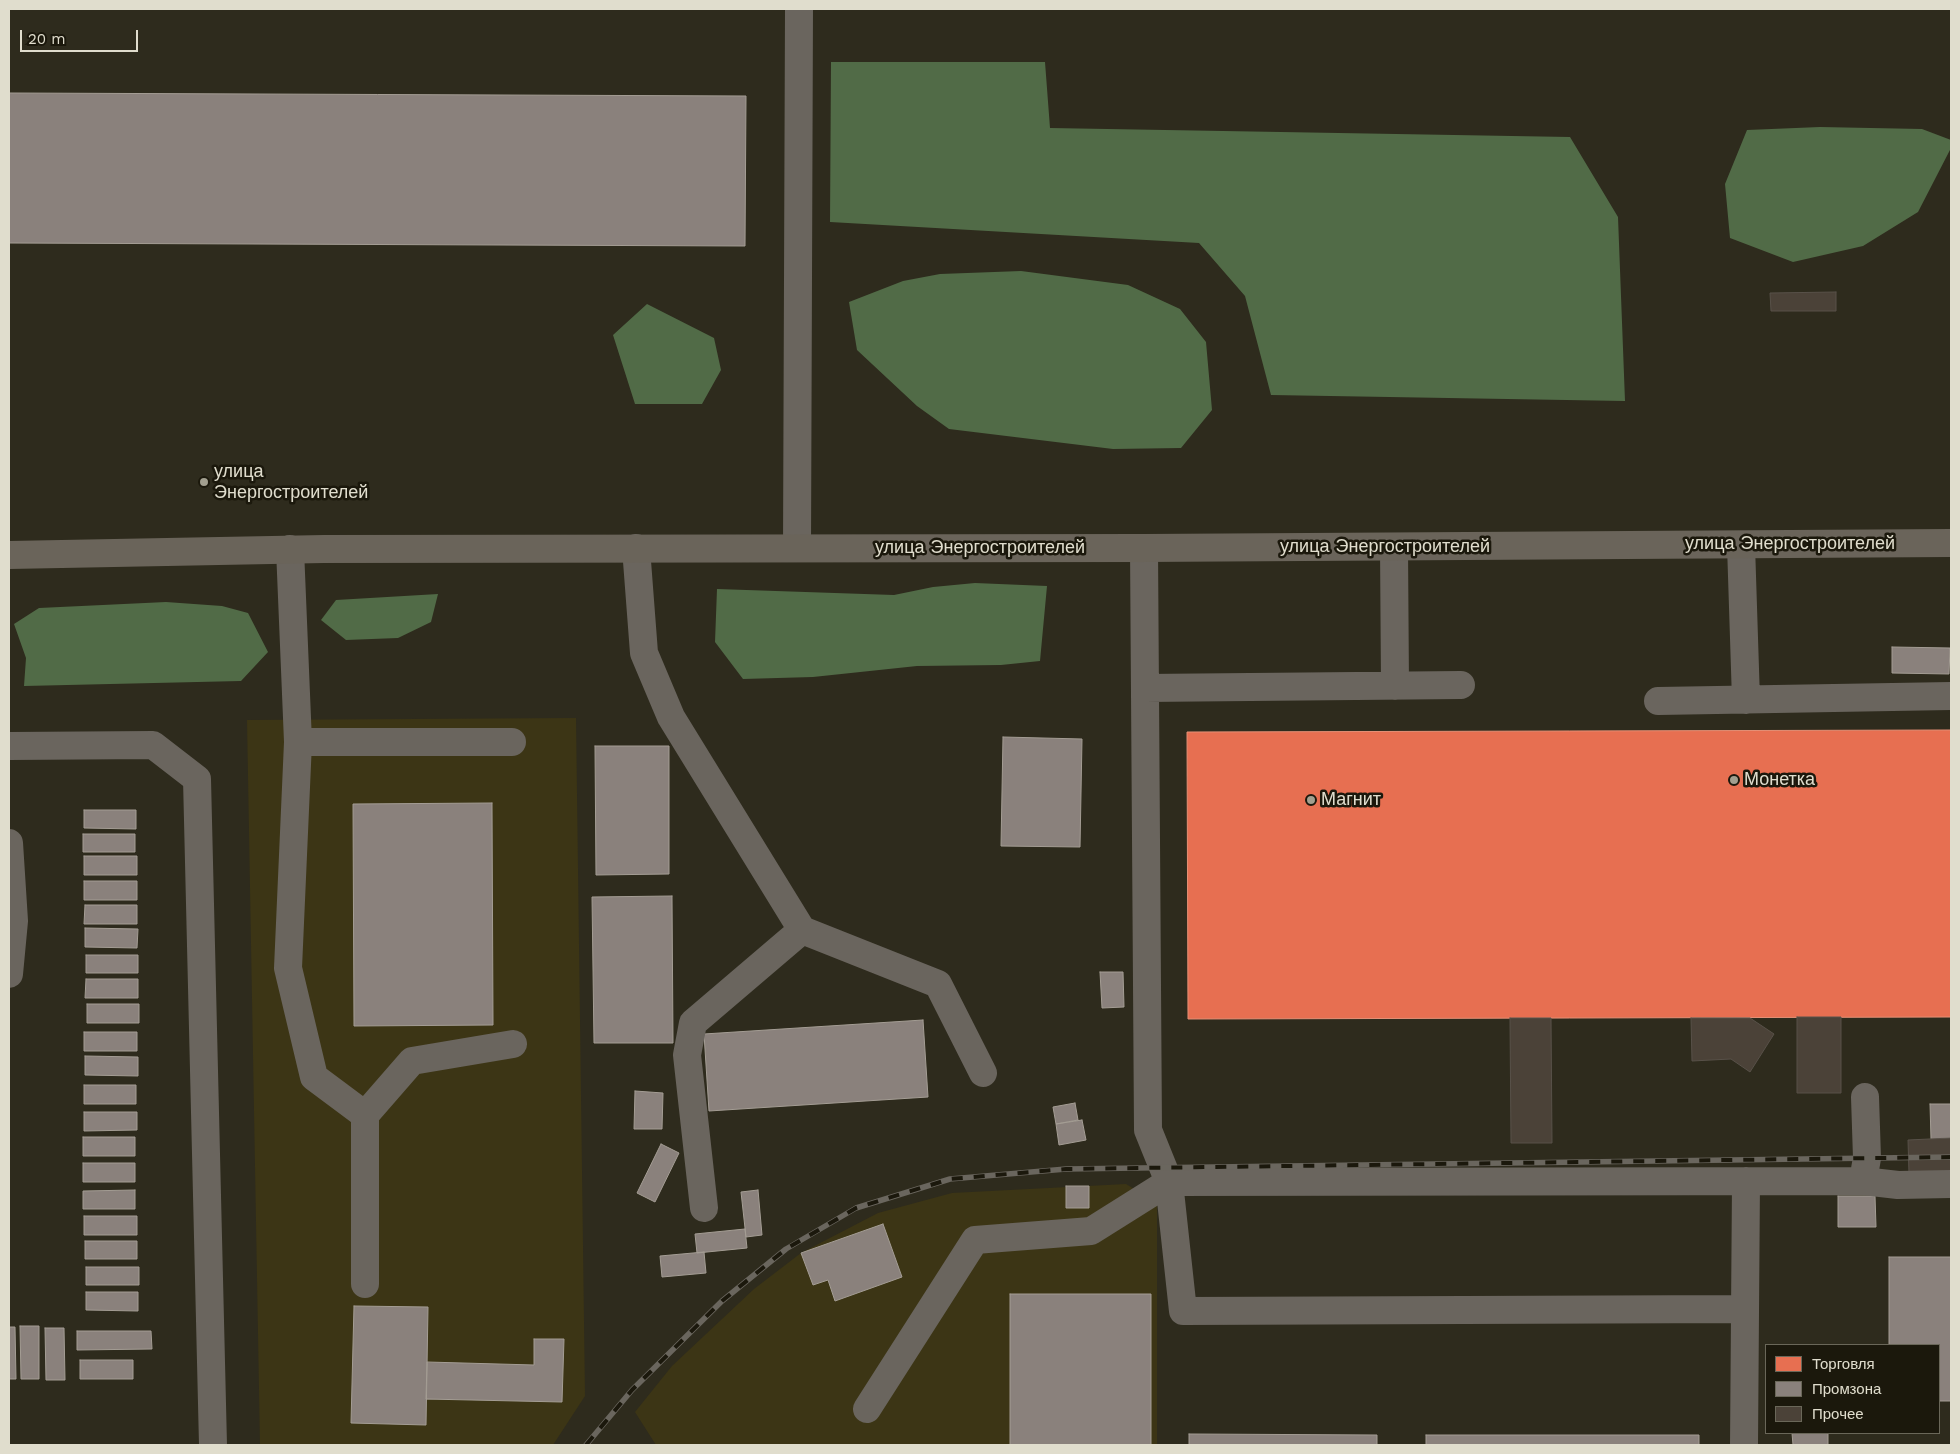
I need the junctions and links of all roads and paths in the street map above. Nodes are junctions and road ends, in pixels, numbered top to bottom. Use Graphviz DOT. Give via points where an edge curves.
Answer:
graph roads {
  1 [pos="799,9"];
  2 [pos="1951,543"];
  3 [pos="1741,545"];
  4 [pos="1394,547"];
  5 [pos="636,548"];
  6 [pos="797,548"];
  7 [pos="1144,548"];
  8 [pos="290,549"];
  9 [pos="9,555"];
  10 [pos="1461,685"];
  11 [pos="1395,686"];
  12 [pos="1145,688"];
  13 [pos="1951,696"];
  14 [pos="1746,700"];
  15 [pos="1658,701"];
  16 [pos="298,742"];
  17 [pos="512,742"];
  18 [pos="9,746"];
  19 [pos="9,842"];
  20 [pos="802,930"];
  21 [pos="9,974"];
  22 [pos="513,1044"];
  23 [pos="983,1073"];
  24 [pos="1865,1097"];
  25 [pos="365,1115"];
  26 [pos="1746,1181"];
  27 [pos="1169,1182"];
  28 [pos="1862,1182"];
  29 [pos="1951,1184"];
  30 [pos="704,1208"];
  31 [pos="364,1284"];
  32 [pos="1744,1309"];
  33 [pos="866,1409"];
  34 [pos="213,1445"];
  35 [pos="1744,1445"];
  1 -- 6 [label="lane"];
  2 -- 3 [label="main road, улица Энергостроителей"];
  3 -- 4 [label="main road, улица Энергостроителей"];
  3 -- 14 [label="lane"];
  4 -- 7 [label="main road, улица Энергостроителей"];
  4 -- 11 [label="lane"];
  5 -- 6 [label="main road, улица Энергостроителей"];
  5 -- 8 [label="main road, улица Энергостроителей"];
  5 -- 20 [label="lane" via="644,654 671,717"];
  6 -- 7 [label="main road, улица Энергостроителей"];
  7 -- 12 [label="lane"];
  8 -- 9 [label="main road, улица Энергостроителей"];
  8 -- 16 [label="lane"];
  10 -- 11 [label="lane"];
  11 -- 12 [label="lane"];
  12 -- 27 [label="lane" via="1148,1130"];
  13 -- 14 [label="lane"];
  14 -- 15 [label="lane"];
  16 -- 17 [label="lane"];
  16 -- 25 [label="lane" via="288,968 314,1077"];
  18 -- 34 [label="lane" via="153,746 197,779"];
  19 -- 21 [label="lane" via="14,921"];
  20 -- 23 [label="lane" via="938,984"];
  20 -- 30 [label="lane" via="693,1023 687,1055"];
  22 -- 25 [label="lane" via="412,1061"];
  24 -- 28 [label="lane" via="1867,1158"];
  25 -- 31 [label="lane"];
  26 -- 27 [label="lane"];
  26 -- 28 [label="lane"];
  26 -- 32 [label="lane"];
  27 -- 32 [label="lane" via="1183,1311"];
  27 -- 33 [label="lane" via="1091,1231 975,1240"];
  28 -- 29 [label="lane"];
  32 -- 35 [label="lane"];
}
